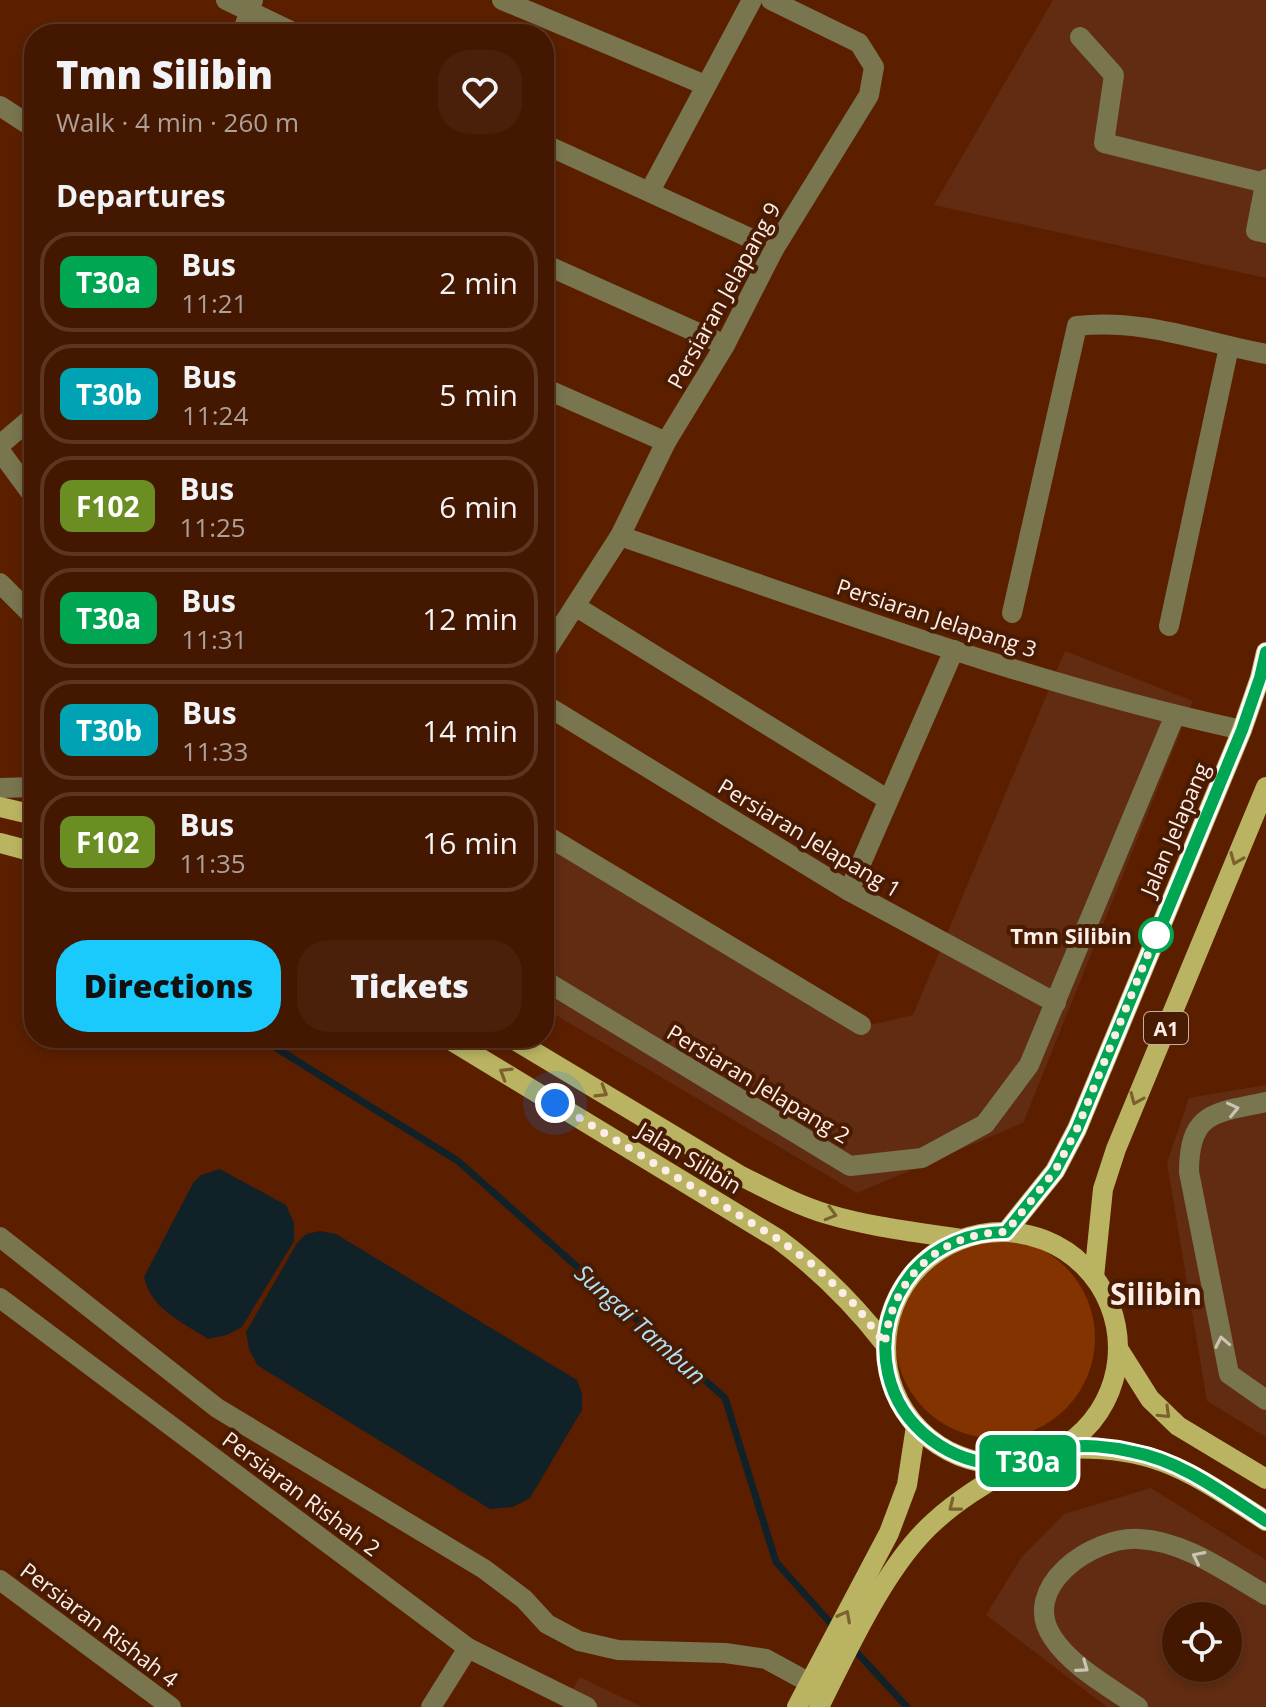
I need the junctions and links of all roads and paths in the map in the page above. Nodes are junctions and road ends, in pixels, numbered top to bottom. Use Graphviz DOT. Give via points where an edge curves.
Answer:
graph roads {
  1 [pos="226,0"];
  2 [pos="502,0"];
  3 [pos="752,0"];
  4 [pos="771,0"];
  5 [pos="251,6"];
  6 [pos="281,24"];
  7 [pos="1080,37"];
  8 [pos="705,85"];
  9 [pos="0,106"];
  10 [pos="24,122"];
  11 [pos="554,148"];
  12 [pos="1266,181"];
  13 [pos="650,191"];
  14 [pos="1266,233"];
  15 [pos="774,249"];
  16 [pos="554,268"];
  17 [pos="725,345"];
  18 [pos="1229,347"];
  19 [pos="1266,354"];
  20 [pos="554,392"];
  21 [pos="24,425"];
  22 [pos="666,442"];
  23 [pos="0,445"];
  24 [pos="0,451"];
  25 [pos="24,483"];
  26 [pos="620,536"];
  27 [pos="0,583"];
  28 [pos="575,606"];
  29 [pos="24,607"];
  30 [pos="1012,613"];
  31 [pos="1169,626"];
  32 [pos="554,639"];
  33 [pos="954,650"];
  34 [pos="1266,652"];
  35 [pos="554,710"];
  36 [pos="1175,715"];
  37 [pos="1242,730"];
  38 [pos="24,787"];
  39 [pos="1266,787"];
  40 [pos="0,788"];
  41 [pos="887,799"];
  42 [pos="0,807"];
  43 [pos="24,813"];
  44 [pos="554,840"];
  45 [pos="0,843"];
  46 [pos="24,849"];
  47 [pos="849,891"];
  48 [pos="554,986"];
  49 [pos="1056,1003"];
  50 [pos="861,1025"];
  51 [pos="463,1048"];
  52 [pos="528,1048"];
  53 [pos="1266,1102"];
  54 [pos="1006,1232"];
  55 [pos="0,1237"];
  56 [pos="961,1239"];
  57 [pos="1094,1277"];
  58 [pos="0,1298"];
  59 [pos="885,1344"];
  60 [pos="1119,1350"];
  61 [pos="1266,1400"];
  62 [pos="916,1426"];
  63 [pos="1060,1449"];
  64 [pos="1019,1463"];
  65 [pos="1266,1479"];
  66 [pos="1266,1521"];
  67 [pos="882,1567"];
  68 [pos="0,1580"];
  69 [pos="1266,1595"];
  70 [pos="468,1648"];
  71 [pos="820,1676"];
  72 [pos="171,1707"];
  73 [pos="431,1707"];
  74 [pos="587,1707"];
  75 [pos="797,1707"];
  76 [pos="819,1707"];
  77 [pos="1138,1707"];
  1 -- 5 [label="street"];
  2 -- 8 [label="street"];
  3 -- 8 [label="street"];
  4 -- 15 [label="street, Persiaran Jelapang 9" via="859,43 874,67 869,95"];
  5 -- 6 [label="street"];
  7 -- 12 [label="street" via="1114,75 1104,143"];
  8 -- 13 [label="street"];
  9 -- 10 [label="street"];
  11 -- 13 [label="street"];
  12 -- 14 [label="street" via="1256,231"];
  13 -- 15 [label="street"];
  15 -- 17 [label="street, Persiaran Jelapang 9"];
  16 -- 17 [label="street"];
  17 -- 22 [label="street, Persiaran Jelapang 9"];
  18 -- 19 [label="street"];
  18 -- 30 [label="street" via="1151,326 1077,326"];
  18 -- 31 [label="street"];
  20 -- 22 [label="street"];
  21 -- 23 [label="street"];
  22 -- 26 [label="street, Persiaran Jelapang 9"];
  24 -- 25 [label="street"];
  26 -- 28 [label="street, Persiaran Jelapang 9"];
  26 -- 33 [label="street, Persiaran Jelapang 3"];
  27 -- 29 [label="street"];
  28 -- 32 [label="street, Persiaran Jelapang 9"];
  28 -- 41 [label="street"];
  33 -- 36 [label="street, Persiaran Jelapang 3"];
  33 -- 41 [label="street"];
  34 -- 37 [label="main road, Jalan Jelapang / A1"];
  35 -- 47 [label="street, Persiaran Jelapang 1"];
  36 -- 37 [label="street, Persiaran Jelapang 3"];
  36 -- 49 [label="street, Persiaran Jelapang 2"];
  37 -- 54 [label="main road, Jalan Jelapang / A1" via="1077,1129 1055,1171"];
  38 -- 40 [label="street"];
  39 -- 57 [label="main road, A1, one-way" via="1116,1149 1103,1189"];
  41 -- 47 [label="street"];
  42 -- 43 [label="main road"];
  44 -- 50 [label="street"];
  45 -- 46 [label="main road"];
  47 -- 49 [label="street, Persiaran Jelapang 1"];
  48 -- 49 [label="street, Persiaran Jelapang 2" via="850,1166 922,1158 985,1124 1029,1065"];
  59 -- 51 [label="main road, Jalan Silibin, one-way" via="856,1306 778,1239"];
  52 -- 56 [label="main road, Jalan Silibin, one-way" via="777,1194 851,1220"];
  61 -- 53 [label="street, one-way" via="1229,1374 1189,1172 1194,1133 1203,1121"];
  54 -- 56 [label="main road"];
  54 -- 57 [label="main road" via="1055,1244"];
  55 -- 71 [label="street" via="217,1408 484,1569 547,1624 579,1641 618,1650 725,1653"];
  56 -- 59 [label="main road" via="929,1257 904,1284 889,1317"];
  57 -- 60 [label="main road" via="1113,1312"];
  58 -- 70 [label="street, Persiaran Rishah 2"];
  59 -- 62 [label="main road" via="892,1388"];
  60 -- 63 [label="main road" via="1102,1407"];
  60 -- 65 [label="main road, one-way" via="1150,1399 1178,1426"];
  62 -- 64 [label="main road" via="955,1454 983,1462"];
  62 -- 67 [label="main road" via="907,1485"];
  63 -- 64 [label="main road"];
  63 -- 66 [label="main road" via="1093,1447 1167,1462"];
  64 -- 67 [label="main road, one-way" via="961,1500"];
  67 -- 71 [label="main road"];
  68 -- 72 [label="street, Persiaran Rishah 4"];
  69 -- 77 [label="street, one-way" via="1170,1544 1137,1538 1101,1545 1069,1563 1049,1587 1045,1613 1051,1636 1069,1657"];
  70 -- 73 [label="street"];
  70 -- 74 [label="street, Persiaran Rishah 2"];
  71 -- 75 [label="main road"];
  71 -- 76 [label="main road"];
}
